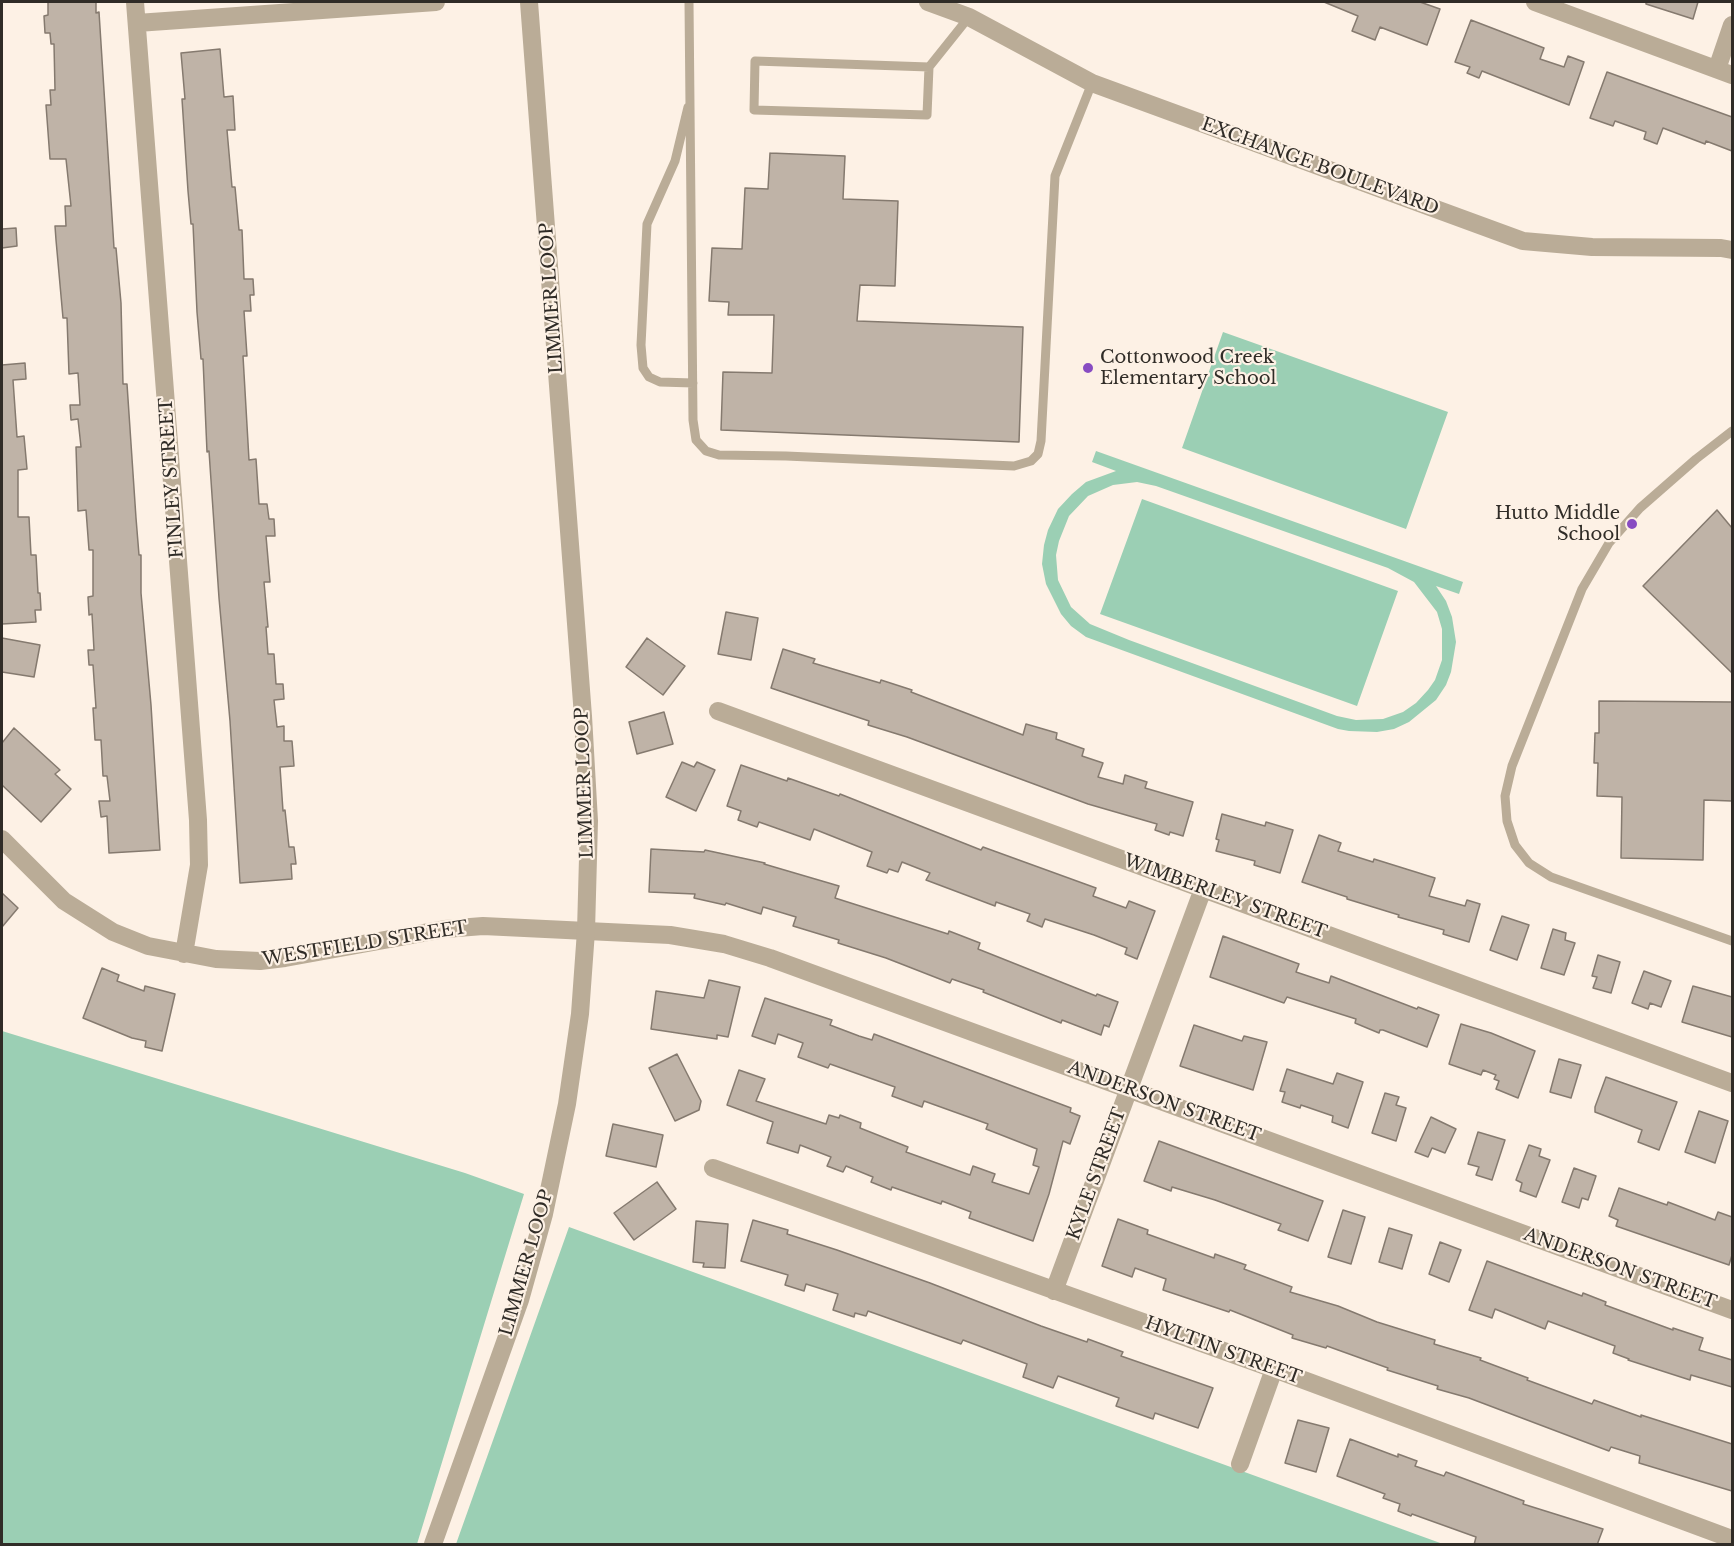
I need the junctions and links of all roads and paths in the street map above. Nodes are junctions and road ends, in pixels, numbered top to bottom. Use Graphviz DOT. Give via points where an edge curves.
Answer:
graph roads {
  1 [pos="135,2"];
  2 [pos="436,2"];
  3 [pos="530,2"];
  4 [pos="689,2"];
  5 [pos="928,2"];
  6 [pos="1535,2"];
  7 [pos="969,17"];
  8 [pos="137,23"];
  9 [pos="1732,25"];
  10 [pos="929,67"];
  11 [pos="1724,72"];
  12 [pos="1092,83"];
  13 [pos="690,100"];
  14 [pos="1732,250"];
  15 [pos="693,383"];
  16 [pos="1732,431"];
  17 [pos="718,711"];
  18 [pos="2,839"];
  19 [pos="1203,889"];
  20 [pos="586,931"];
  21 [pos="1732,941"];
  22 [pos="184,954"];
  23 [pos="1732,1083"];
  24 [pos="1129,1089"];
  25 [pos="713,1168"];
  26 [pos="1054,1291"];
  27 [pos="1732,1310"];
  28 [pos="1274,1369"];
  29 [pos="1240,1464"];
  30 [pos="1732,1539"];
  31 [pos="433,1545"];
  1 -- 8 [label="street, FINLEY STREET"];
  2 -- 8 [label="street"];
  3 -- 20 [label="street, LIMMER LOOP" via="583,716 589,820"];
  4 -- 13 [label="lane"];
  5 -- 7 [label="street, EXCHANGE BOULEVARD"];
  6 -- 11 [label="street"];
  7 -- 10 [label="lane"];
  7 -- 12 [label="street, EXCHANGE BOULEVARD"];
  8 -- 22 [label="street, FINLEY STREET" via="198,820 199,866"];
  9 -- 11 [label="street"];
  10 -- 10 [label="lane" via="927,115 754,110 755,61"];
  12 -- 14 [label="street, EXCHANGE BOULEVARD" via="1523,241 1592,247"];
  12 -- 15 [label="lane" via="1055,176 1041,441 1038,454 1031,461 1014,466 719,455 706,451 696,440"];
  13 -- 15 [label="lane"];
  13 -- 15 [label="lane" via="675,161 647,224 641,345 643,368 649,377 660,382"];
  16 -- 21 [label="lane" via="1640,508 1609,543 1582,589 1512,766 1505,796 1506,821 1515,845 1529,863 1551,877"];
  17 -- 19 [label="street, WIMBERLEY STREET"];
  18 -- 22 [label="street, WESTFIELD STREET" via="64,901 85,915 148,946"];
  19 -- 23 [label="street, WIMBERLEY STREET"];
  19 -- 24 [label="street, KYLE STREET"];
  20 -- 22 [label="street, WESTFIELD STREET" via="483,926 446,929 260,961"];
  20 -- 24 [label="street, ANDERSON STREET" via="670,935 733,947"];
  20 -- 31 [label="street, LIMMER LOOP" via="570,1082 544,1214 520,1300"];
  24 -- 26 [label="street, KYLE STREET"];
  24 -- 27 [label="street, ANDERSON STREET"];
  25 -- 26 [label="street, HYLTIN STREET"];
  26 -- 28 [label="street, HYLTIN STREET"];
  28 -- 29 [label="street"];
  28 -- 30 [label="street, HYLTIN STREET"];
}
